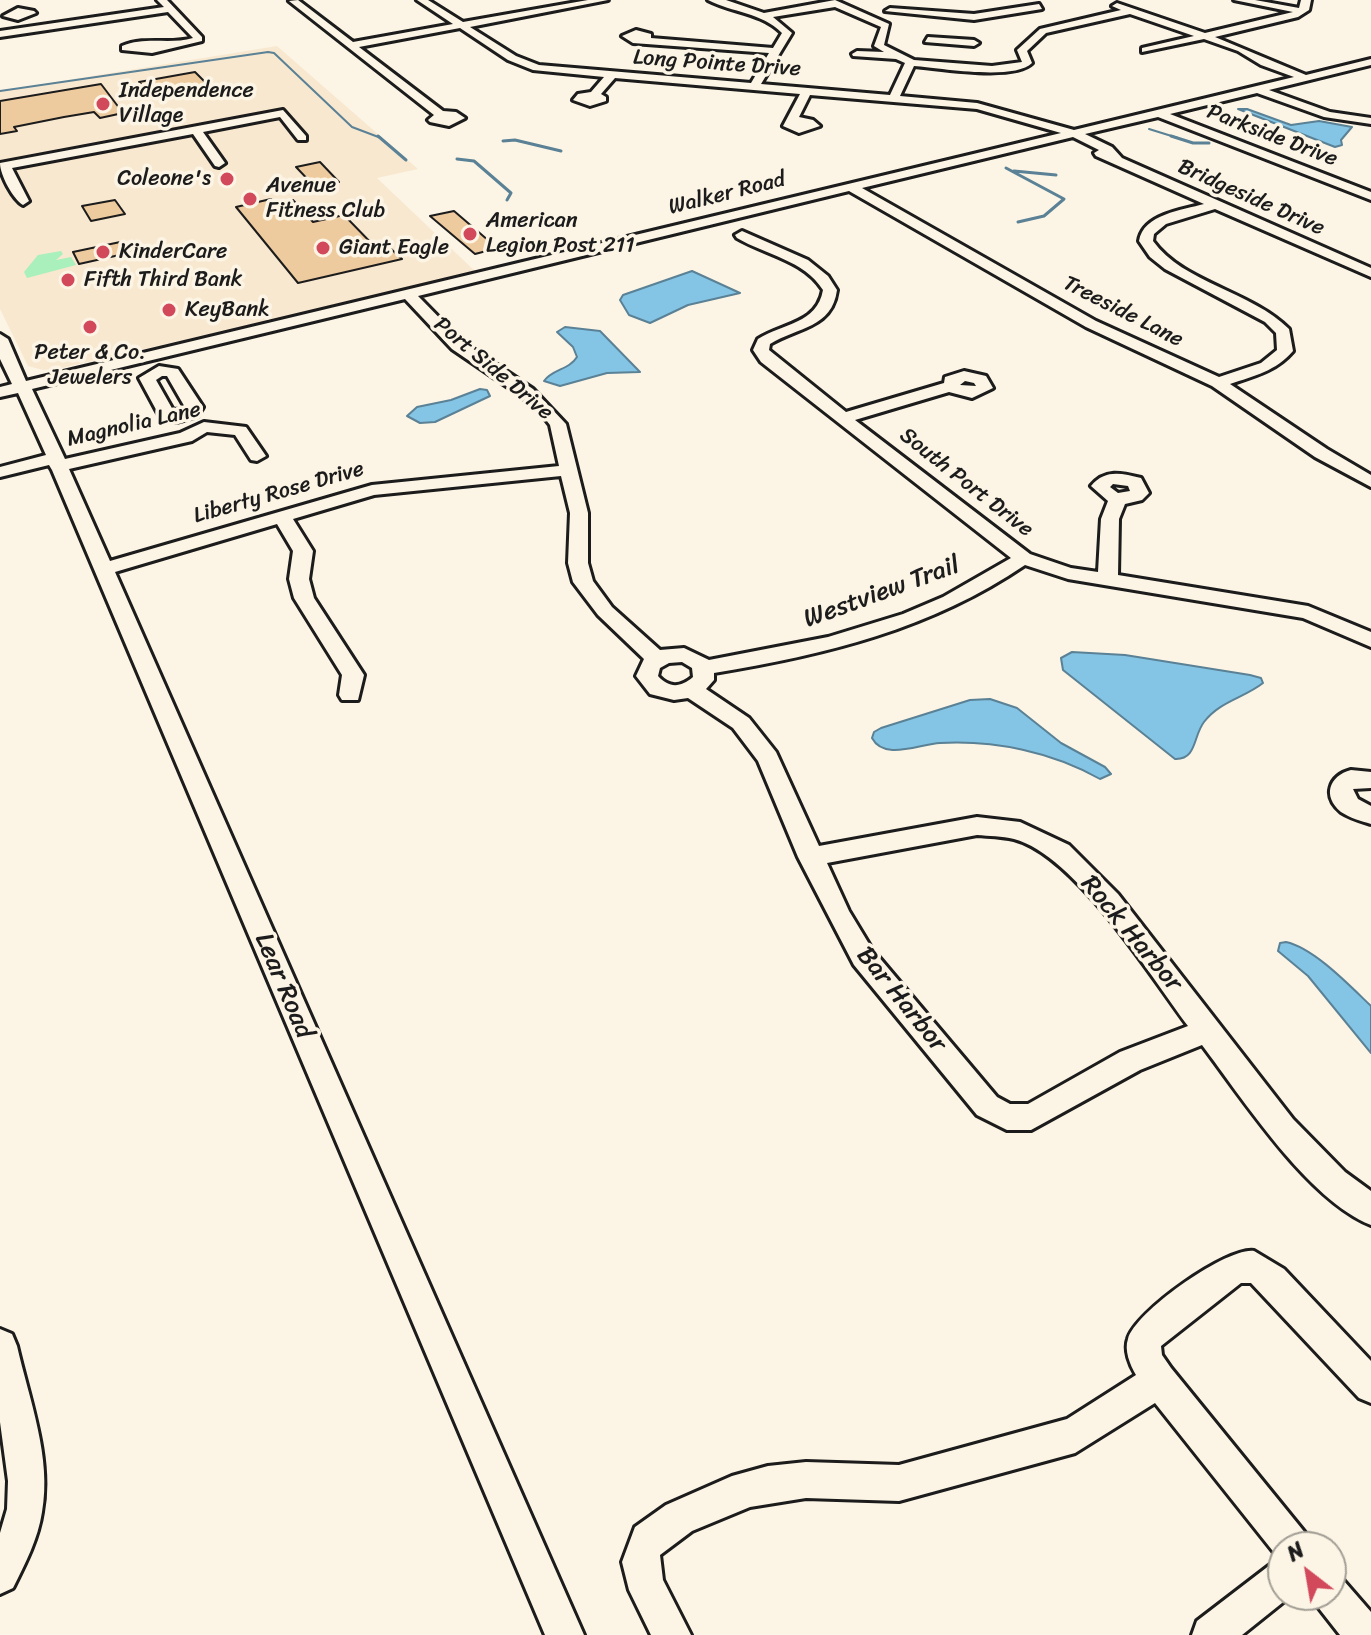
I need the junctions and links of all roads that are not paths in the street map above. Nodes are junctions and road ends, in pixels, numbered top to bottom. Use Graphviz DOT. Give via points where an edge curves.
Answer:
graph roads {
  1 [pos="162,0"];
  2 [pos="422,0"];
  3 [pos="541,0"];
  4 [pos="603,0"];
  5 [pos="713,0"];
  6 [pos="1239,0"];
  7 [pos="1306,0"];
  8 [pos="282,1"];
  9 [pos="297,1"];
  10 [pos="832,2"];
  11 [pos="1109,3"];
  12 [pos="912,7"];
  13 [pos="1039,7"];
  14 [pos="171,9"];
  15 [pos="556,9"];
  16 [pos="1024,10"];
  17 [pos="890,11"];
  18 [pos="1130,11"];
  19 [pos="1302,12"];
  20 [pos="760,16"];
  21 [pos="863,16"];
  22 [pos="956,16"];
  23 [pos="21,17"];
  24 [pos="461,25"];
  25 [pos="1066,26"];
  26 [pos="30,30"];
  27 [pos="0,34"];
  28 [pos="1203,36"];
  29 [pos="646,39"];
  30 [pos="928,40"];
  31 [pos="954,42"];
  32 [pos="974,43"];
  33 [pos="173,44"];
  34 [pos="350,44"];
  35 [pos="777,51"];
  36 [pos="876,51"];
  37 [pos="1133,53"];
  38 [pos="857,54"];
  39 [pos="1371,62"];
  40 [pos="912,63"];
  41 [pos="611,76"];
  42 [pos="1308,77"];
  43 [pos="754,87"];
  44 [pos="1257,89"];
  45 [pos="807,91"];
  46 [pos="594,95"];
  47 [pos="894,98"];
  48 [pos="1158,113"];
  49 [pos="441,115"];
  50 [pos="792,119"];
  51 [pos="1371,121"];
  52 [pos="195,129"];
  53 [pos="1067,135"];
  54 [pos="302,138"];
  55 [pos="219,163"];
  56 [pos="2,167"];
  57 [pos="851,187"];
  58 [pos="1371,196"];
  59 [pos="23,201"];
  60 [pos="1217,204"];
  61 [pos="722,221"];
  62 [pos="1371,273"];
  63 [pos="408,293"];
  64 [pos="0,339"];
  65 [pos="150,354"];
  66 [pos="159,371"];
  67 [pos="1218,383"];
  68 [pos="21,386"];
  69 [pos="951,386"];
  70 [pos="0,392"];
  71 [pos="192,412"];
  72 [pos="843,418"];
  73 [pos="204,427"];
  74 [pos="257,456"];
  75 [pos="55,462"];
  76 [pos="568,470"];
  77 [pos="0,472"];
  78 [pos="1371,482"];
  79 [pos="1118,498"];
  80 [pos="282,517"];
  81 [pos="1023,558"];
  82 [pos="102,570"];
  83 [pos="1108,579"];
  84 [pos="1371,640"];
  85 [pos="657,659"];
  86 [pos="698,679"];
  87 [pos="350,695"];
  88 [pos="1371,780"];
  89 [pos="1371,815"];
  90 [pos="810,857"];
  91 [pos="1208,1030"];
  92 [pos="1371,1210"];
  93 [pos="0,1346"];
  94 [pos="1159,1380"];
  95 [pos="1371,1386"];
  96 [pos="1280,1531"];
  97 [pos="0,1575"];
  98 [pos="1267,1591"];
  99 [pos="1345,1611"];
  100 [pos="565,1635"];
  101 [pos="672,1635"];
  102 [pos="1211,1635"];
  103 [pos="1365,1635"];
  1 -- 14 [label="street"];
  2 -- 24 [label="street, Long Pointe Drive"];
  3 -- 15 [label="street"];
  4 -- 15 [label="street"];
  5 -- 20 [label="street"];
  6 -- 19 [label="street"];
  7 -- 19 [label="street"];
  8 -- 9 [label="street"];
  9 -- 34 [label="street"];
  10 -- 20 [label="street"];
  10 -- 21 [label="street"];
  11 -- 18 [label="street"];
  12 -- 17 [label="street"];
  13 -- 16 [label="street"];
  14 -- 26 [label="street"];
  14 -- 33 [label="street" via="200,37"];
  15 -- 24 [label="street"];
  16 -- 22 [label="street"];
  16 -- 25 [label="street"];
  17 -- 21 [label="street"];
  17 -- 22 [label="street"];
  18 -- 25 [label="street"];
  18 -- 28 [label="street"];
  19 -- 28 [label="street"];
  20 -- 35 [label="street" via="785,29"];
  21 -- 36 [label="street" via="887,27"];
  22 -- 31 [label="street"];
  23 -- 26 [label="street"];
  24 -- 34 [label="street"];
  24 -- 41 [label="street, Long Pointe Drive" via="531,66"];
  25 -- 40 [label="street" via="1036,35 1022,50 1027,63 1023,66"];
  26 -- 27 [label="street"];
  28 -- 37 [label="street" via="1146,50 1156,54"];
  28 -- 42 [label="street"];
  29 -- 35 [label="street"];
  30 -- 31 [label="street"];
  31 -- 32 [label="street"];
  34 -- 49 [label="street"];
  35 -- 43 [label="street"];
  36 -- 38 [label="street"];
  36 -- 40 [label="street"];
  39 -- 42 [label="street, Walker Road"];
  40 -- 47 [label="street"];
  41 -- 43 [label="street, Long Pointe Drive"];
  41 -- 46 [label="street"];
  42 -- 44 [label="street, Walker Road"];
  43 -- 45 [label="street, Long Pointe Drive"];
  44 -- 48 [label="street, Walker Road"];
  44 -- 51 [label="street" via="1328,115"];
  45 -- 47 [label="street, Long Pointe Drive"];
  45 -- 50 [label="street"];
  47 -- 53 [label="street, Long Pointe Drive" via="968,104 1027,118"];
  48 -- 53 [label="street, Walker Road"];
  48 -- 58 [label="street, Parkside Drive"];
  52 -- 54 [label="street" via="283,113"];
  52 -- 55 [label="street"];
  52 -- 56 [label="street"];
  53 -- 57 [label="street, Walker Road"];
  53 -- 60 [label="street, Bridgeside Drive"];
  56 -- 59 [label="street"];
  57 -- 61 [label="street, Walker Road"];
  57 -- 67 [label="street, Treeside Lane" via="1091,324"];
  60 -- 62 [label="street, Bridgeside Drive"];
  60 -- 67 [label="street" via="1161,221 1146,241 1162,260 1259,310 1284,332 1285,351 1276,360"];
  61 -- 63 [label="street, Walker Road"];
  61 -- 72 [label="street, South Port Drive" via="726,230 812,268 829,287 828,306 818,317 770,337 761,347 767,359"];
  63 -- 65 [label="street, Walker Road"];
  63 -- 76 [label="street, Port Side Drive" via="465,352 547,409 558,424"];
  64 -- 68 [label="street, Lear Road"];
  65 -- 66 [label="street"];
  65 -- 68 [label="street, Walker Road"];
  66 -- 71 [label="street" via="172,372 195,407"];
  66 -- 71 [label="street" via="147,378 166,413 176,417"];
  67 -- 78 [label="street, Treeside Lane"];
  68 -- 70 [label="street, Walker Road"];
  68 -- 75 [label="street, Lear Road"];
  69 -- 72 [label="street"];
  71 -- 73 [label="street" via="203,418"];
  72 -- 81 [label="street, South Port Drive"];
  73 -- 74 [label="street, Magnolia Lane" via="240,431"];
  73 -- 75 [label="street, Magnolia Lane" via="186,437"];
  75 -- 77 [label="street, Magnolia Lane"];
  75 -- 82 [label="street, Lear Road"];
  76 -- 80 [label="street, Liberty Rose Drive" via="372,490"];
  76 -- 85 [label="street, Port Side Drive" via="579,513 583,582 595,601"];
  79 -- 83 [label="street" via="1110,519"];
  80 -- 82 [label="street, Liberty Rose Drive"];
  80 -- 87 [label="street" via="303,551 299,579 304,598 353,675"];
  81 -- 83 [label="street, South Port Drive"];
  81 -- 86 [label="street, Westview Trail" via="966,595 875,631"];
  82 -- 100 [label="street, Lear Road"];
  83 -- 84 [label="street, South Port Drive" via="1290,607"];
  85 -- 86 [label="street" via="684,655"];
  85 -- 86 [label="street" via="647,670 655,688 673,693"];
  86 -- 90 [label="street, Bar Harbor" via="768,758"];
  88 -- 89 [label="street" via="1351,778 1340,790 1353,808"];
  90 -- 91 [label="street, Rock Harbor" via="933,831 977,826 1020,831 1060,852 1109,901"];
  90 -- 91 [label="street, Bar Harbor" via="863,957 987,1106 1007,1117 1031,1117 1130,1061"];
  91 -- 92 [label="street, Rock Harbor" via="1283,1129 1334,1182"];
  93 -- 97 [label="street" via="26,1499 14,1547"];
  94 -- 95 [label="street" via="1143,1352 1147,1334 1232,1270 1248,1265 1273,1280"];
  94 -- 96 [label="street"];
  94 -- 101 [label="street" via="1096,1424 1036,1448 899,1483 792,1480 747,1487 709,1502 645,1543 642,1574"];
  98 -- 102 [label="street"];
  99 -- 103 [label="street"];
}
